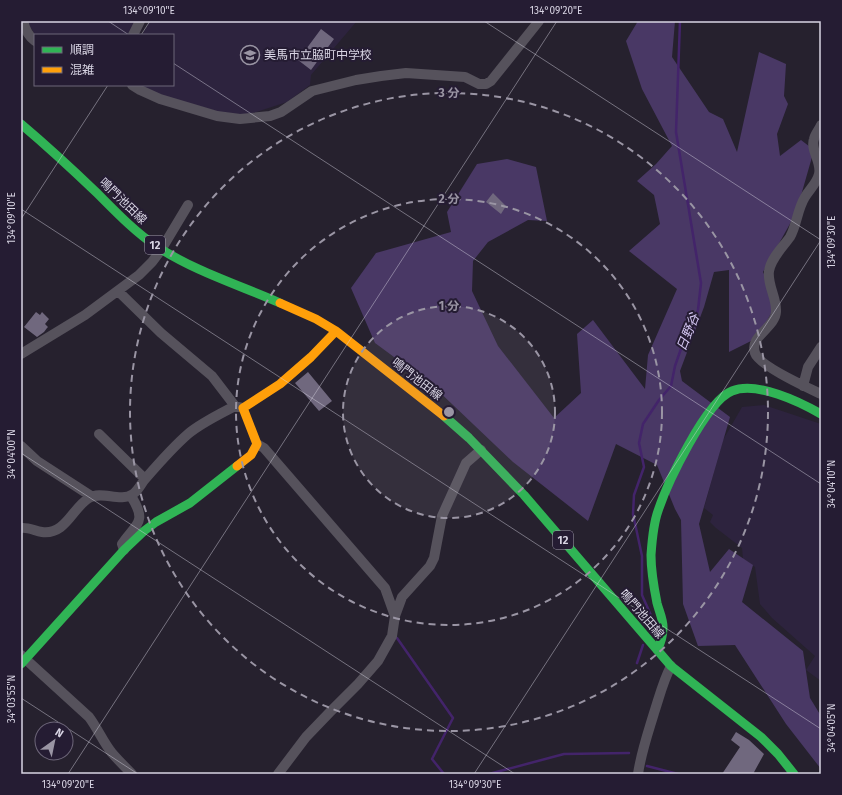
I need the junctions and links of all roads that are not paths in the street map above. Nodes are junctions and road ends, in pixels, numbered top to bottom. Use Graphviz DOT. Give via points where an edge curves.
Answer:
graph roads {
  1 [pos="23,21"];
  2 [pos="140,21"];
  3 [pos="539,21"];
  4 [pos="134,34"];
  5 [pos="34,40"];
  6 [pos="134,86"];
  7 [pos="21,124"];
  8 [pos="821,125"];
  9 [pos="188,205"];
  10 [pos="161,250"];
  11 [pos="118,291"];
  12 [pos="336,331"];
  13 [pos="821,347"];
  14 [pos="21,354"];
  15 [pos="803,386"];
  16 [pos="821,394"];
  17 [pos="239,407"];
  18 [pos="821,414"];
  19 [pos="99,434"];
  20 [pos="257,444"];
  21 [pos="21,446"];
  22 [pos="481,450"];
  23 [pos="145,479"];
  24 [pos="91,496"];
  25 [pos="131,496"];
  26 [pos="21,528"];
  27 [pos="124,550"];
  28 [pos="395,616"];
  29 [pos="657,650"];
  30 [pos="22,659"];
  31 [pos="671,666"];
  32 [pos="132,774"];
  33 [pos="278,774"];
  34 [pos="638,774"];
  35 [pos="794,774"];
  1 -- 5 [label="street" via="25,29"];
  2 -- 4 [label="street"];
  3 -- 6 [label="street" via="486,84 479,84 465,77 406,73 381,76 312,91 281,112 270,116 240,119 217,116 160,99"];
  7 -- 10 [label="main road, 鳴門池田線 / 12" via="64,161 144,238"];
  8 -- 15 [label="street" via="813,144 820,172 800,206 790,237 769,270 776,314 772,324 757,338 754,347 755,354 763,363"];
  9 -- 10 [label="street"];
  10 -- 11 [label="street" via="139,275"];
  10 -- 12 [label="main road, 鳴門池田線 / 12" via="319,320"];
  11 -- 14 [label="street" via="85,315"];
  11 -- 17 [label="street" via="161,333 212,376"];
  12 -- 17 [label="main road" via="312,357 280,384"];
  12 -- 22 [label="main road, 鳴門池田線 / 12" via="448,419"];
  13 -- 15 [label="street" via="808,367"];
  15 -- 16 [label="street"];
  17 -- 20 [label="main road"];
  17 -- 23 [label="street" via="189,434"];
  18 -- 29 [label="main road" via="783,397 758,390 731,391 716,403 677,468 658,512 651,558 663,626 662,641"];
  19 -- 23 [label="street"];
  20 -- 27 [label="main road" via="251,455 190,503 156,522"];
  20 -- 28 [label="street" via="264,448 385,588"];
  21 -- 24 [label="street" via="37,461"];
  22 -- 28 [label="street" via="466,463 442,516 434,558 430,566 402,597"];
  22 -- 29 [label="main road, 鳴門池田線 / 12" via="524,495"];
  23 -- 25 [label="street" via="138,491"];
  24 -- 25 [label="street"];
  24 -- 26 [label="street" via="84,500 68,521 59,528 42,532"];
  25 -- 27 [label="street" via="140,516 138,524 122,544"];
  27 -- 30 [label="main road"];
  28 -- 33 [label="street" via="392,636 378,661 306,737"];
  29 -- 31 [label="main road, 鳴門池田線 / 12"];
  30 -- 32 [label="street" via="89,717 112,754"];
  31 -- 34 [label="street" via="666,674"];
  31 -- 35 [label="main road, 鳴門池田線 / 12" via="761,737"];
}
